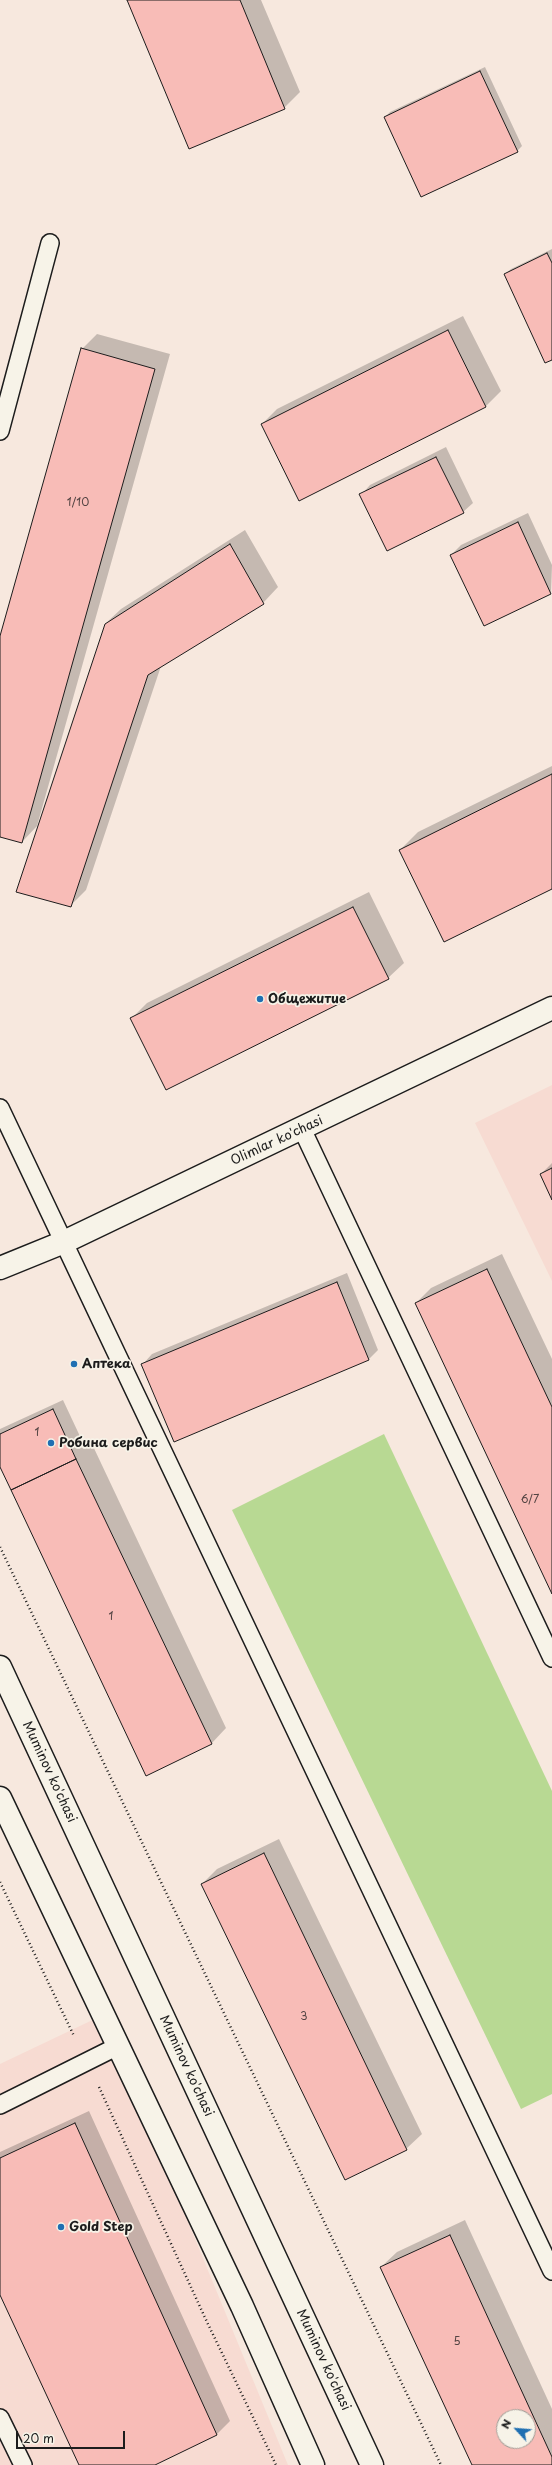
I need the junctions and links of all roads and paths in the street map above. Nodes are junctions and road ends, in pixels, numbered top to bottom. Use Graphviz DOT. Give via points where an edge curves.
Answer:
graph roads {
  1 [pos="50,244"];
  2 [pos="0,431"];
  3 [pos="552,1008"];
  4 [pos="0,1108"];
  5 [pos="302,1129"];
  6 [pos="64,1242"];
  7 [pos="0,1268"];
  8 [pos="0,1547"];
  9 [pos="552,1658"];
  10 [pos="0,1667"];
  11 [pos="0,1798"];
  12 [pos="0,1882"];
  13 [pos="118,2046"];
  14 [pos="87,2062"];
  15 [pos="0,2105"];
  16 [pos="552,2271"];
  17 [pos="0,2418"];
  18 [pos="23,2465"];
  19 [pos="276,2465"];
  20 [pos="311,2465"];
  21 [pos="372,2465"];
  22 [pos="440,2465"];
  1 -- 2 [label="lane"];
  3 -- 5 [label="main road, Olimlar ko'chasi"];
  4 -- 6 [label="lane"];
  5 -- 6 [label="main road, Olimlar ko'chasi"];
  5 -- 9 [label="lane"];
  6 -- 7 [label="main road, Olimlar ko'chasi"];
  6 -- 16 [label="lane"];
  8 -- 22 [label="path"];
  10 -- 21 [label="main road, Muminov ko'chasi"];
  11 -- 13 [label="main road"];
  12 -- 14 [label="path"];
  13 -- 14 [label="lane"];
  13 -- 20 [label="main road" via="242,2306"];
  14 -- 15 [label="lane"];
  14 -- 19 [label="path"];
  17 -- 18 [label="lane"];
}
